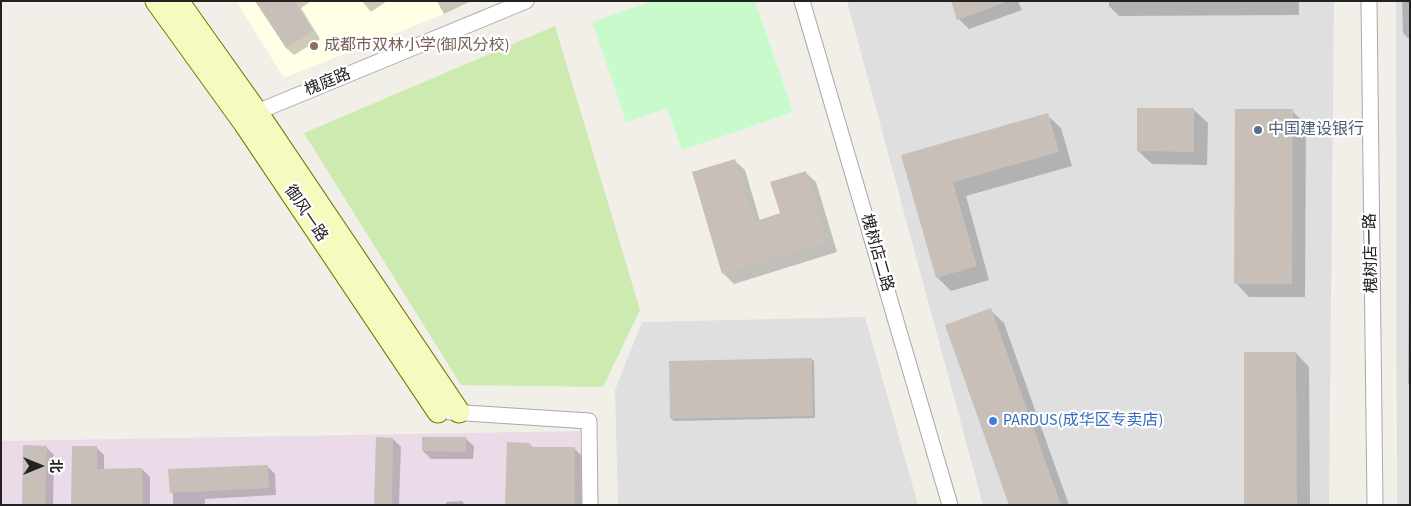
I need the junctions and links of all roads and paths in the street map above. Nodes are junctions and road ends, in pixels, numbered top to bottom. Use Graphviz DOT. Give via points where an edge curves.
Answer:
graph roads {
  1 [pos="156,1"];
  2 [pos="178,1"];
  3 [pos="526,1"];
  4 [pos="802,1"];
  5 [pos="1369,1"];
  6 [pos="251,118"];
  7 [pos="448,412"];
  8 [pos="590,505"];
  9 [pos="950,505"];
  10 [pos="1375,505"];
  1 -- 6 [label="main road, 御风一路"];
  2 -- 6 [label="main road, 御风一路"];
  3 -- 6 [label="street, 槐庭路"];
  4 -- 9 [label="street, 槐树店二路"];
  5 -- 10 [label="street, 槐树店一路"];
  6 -- 7 [label="main road, 御风一路"];
  7 -- 8 [label="street, 御风一路" via="589,422"];
}
